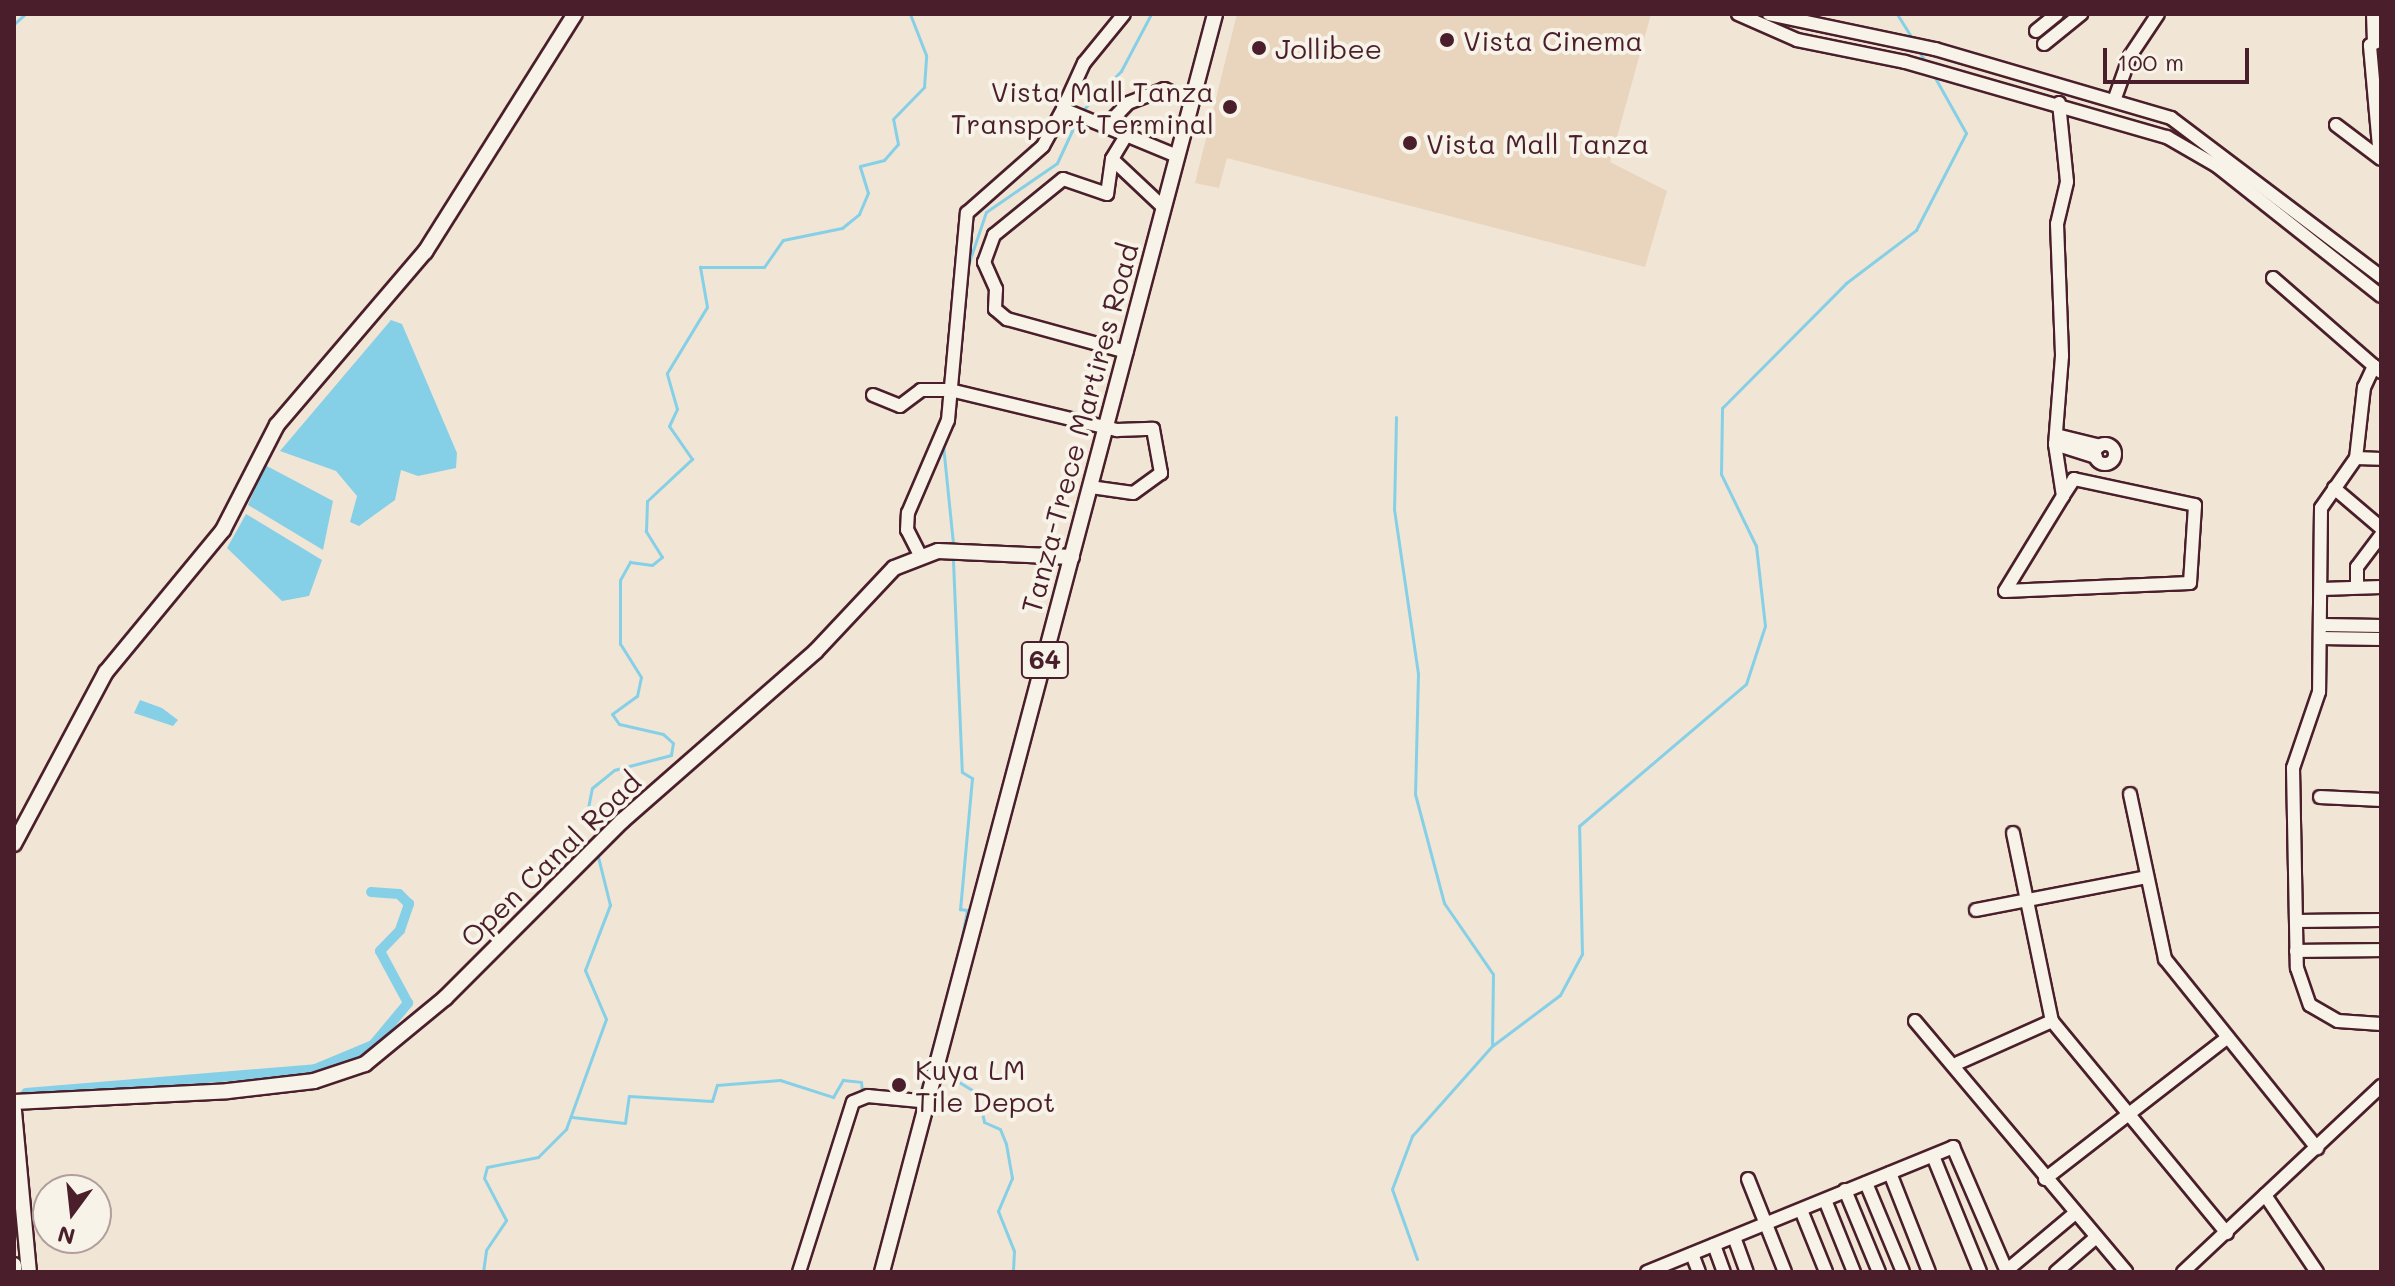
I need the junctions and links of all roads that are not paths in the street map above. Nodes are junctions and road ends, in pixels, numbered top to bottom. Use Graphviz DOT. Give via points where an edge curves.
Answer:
graph roads {
  1 [pos="575,14"];
  2 [pos="1124,14"];
  3 [pos="1215,14"];
  4 [pos="1738,14"];
  5 [pos="1769,14"];
  6 [pos="2057,14"];
  7 [pos="2081,14"];
  8 [pos="2158,14"];
  9 [pos="2373,14"];
  10 [pos="2036,31"];
  11 [pos="2377,41"];
  12 [pos="2044,44"];
  13 [pos="2115,98"];
  14 [pos="1192,101"];
  15 [pos="2059,103"];
  16 [pos="1075,112"];
  17 [pos="2378,122"];
  18 [pos="1107,125"];
  19 [pos="2336,125"];
  20 [pos="1124,139"];
  21 [pos="1177,156"];
  22 [pos="1112,159"];
  23 [pos="2380,159"];
  24 [pos="1164,208"];
  25 [pos="2381,277"];
  26 [pos="2273,278"];
  27 [pos="2381,296"];
  28 [pos="1127,352"];
  29 [pos="2377,369"];
  30 [pos="950,390"];
  31 [pos="873,395"];
  32 [pos="1107,428"];
  33 [pos="2058,440"];
  34 [pos="2356,458"];
  35 [pos="2381,459"];
  36 [pos="2098,484"];
  37 [pos="1091,487"];
  38 [pos="2334,488"];
  39 [pos="2063,496"];
  40 [pos="2381,528"];
  41 [pos="2381,535"];
  42 [pos="920,555"];
  43 [pos="1072,557"];
  44 [pos="2357,586"];
  45 [pos="2381,587"];
  46 [pos="2322,589"];
  47 [pos="2381,626"];
  48 [pos="2322,631"];
  49 [pos="2381,639"];
  50 [pos="2130,794"];
  51 [pos="2320,797"];
  52 [pos="2381,800"];
  53 [pos="2013,833"];
  54 [pos="14,844"];
  55 [pos="2147,877"];
  56 [pos="2027,901"];
  57 [pos="1976,910"];
  58 [pos="2381,920"];
  59 [pos="2296,921"];
  60 [pos="2381,950"];
  61 [pos="2296,951"];
  62 [pos="1915,1021"];
  63 [pos="2052,1021"];
  64 [pos="2381,1024"];
  65 [pos="2224,1040"];
  66 [pos="1958,1063"];
  67 [pos="2381,1086"];
  68 [pos="932,1095"];
  69 [pos="14,1102"];
  70 [pos="14,1111"];
  71 [pos="2126,1116"];
  72 [pos="2317,1148"];
  73 [pos="1933,1156"];
  74 [pos="1890,1173"];
  75 [pos="1748,1179"];
  76 [pos="2045,1179"];
  77 [pos="1866,1183"];
  78 [pos="1845,1190"];
  79 [pos="2265,1195"];
  80 [pos="1825,1200"];
  81 [pos="1801,1210"];
  82 [pos="2073,1215"];
  83 [pos="1766,1225"];
  84 [pos="2227,1233"];
  85 [pos="1734,1237"];
  86 [pos="2094,1239"];
  87 [pos="1714,1245"];
  88 [pos="1692,1254"];
  89 [pos="14,1265"];
  90 [pos="2007,1271"];
  91 [pos="14,1272"];
  92 [pos="29,1272"];
  93 [pos="799,1272"];
  94 [pos="882,1272"];
  95 [pos="1647,1272"];
  96 [pos="1699,1272"];
  97 [pos="1724,1272"];
  98 [pos="1747,1272"];
  99 [pos="1785,1272"];
  100 [pos="1826,1272"];
  101 [pos="1854,1272"];
  102 [pos="1879,1272"];
  103 [pos="1903,1272"];
  104 [pos="1929,1272"];
  105 [pos="1980,1272"];
  106 [pos="2056,1272"];
  107 [pos="2126,1272"];
  108 [pos="2183,1272"];
  109 [pos="2317,1272"];
  1 -- 54 [label="main road" via="425,252 277,425 223,530 106,672"];
  2 -- 16 [label="street" via="1084,63"];
  3 -- 14 [label="main road, Tanza-Trece Martires Road / 64"];
  4 -- 15 [label="street" via="1797,40"];
  5 -- 13 [label="street" via="1834,33 1935,49"];
  6 -- 10 [label="street"];
  7 -- 12 [label="street"];
  8 -- 13 [label="street" via="2130,56"];
  9 -- 11 [label="street"];
  11 -- 17 [label="street"];
  13 -- 25 [label="street" via="2198,132"];
  14 -- 18 [label="street" via="1164,89 1128,103"];
  14 -- 21 [label="main road, Tanza-Trece Martires Road / 64"];
  15 -- 27 [label="street" via="2167,137 2283,217"];
  15 -- 33 [label="street" via="2067,182 2057,224"];
  16 -- 18 [label="street"];
  16 -- 30 [label="street" via="967,213"];
  17 -- 23 [label="street"];
  18 -- 20 [label="street"];
  19 -- 23 [label="street"];
  20 -- 21 [label="street"];
  20 -- 22 [label="street"];
  21 -- 24 [label="main road, Tanza-Trece Martires Road / 64"];
  22 -- 24 [label="street"];
  22 -- 28 [label="street" via="1107,194 1063,179 994,235 984,262 996,289 995,309 1007,319"];
  24 -- 28 [label="main road, Tanza-Trece Martires Road / 64"];
  26 -- 29 [label="street"];
  28 -- 32 [label="main road, Tanza-Trece Martires Road / 64"];
  29 -- 34 [label="street"];
  30 -- 31 [label="street" via="921,390 900,406"];
  30 -- 32 [label="street"];
  30 -- 42 [label="street" via="948,420 908,513 907,530"];
  32 -- 37 [label="main road, Tanza-Trece Martires Road / 64"];
  32 -- 37 [label="street" via="1153,429 1161,473 1133,493"];
  33 -- 36 [label="street" via="2100,456"];
  33 -- 39 [label="street"];
  34 -- 35 [label="street"];
  34 -- 38 [label="street"];
  36 -- 39 [label="street" via="2074,479"];
  36 -- 39 [label="street" via="2195,505 2190,583 2005,591"];
  37 -- 43 [label="main road, Tanza-Trece Martires Road / 64"];
  38 -- 40 [label="street"];
  38 -- 46 [label="street" via="2321,513"];
  41 -- 44 [label="street" via="2357,567"];
  42 -- 43 [label="main road"];
  42 -- 69 [label="main road, Open Canal Road" via="894,568 815,652 622,821 407,1034 365,1064 314,1081 228,1091"];
  43 -- 68 [label="main road, Tanza-Trece Martires Road / 64"];
  44 -- 45 [label="street"];
  44 -- 46 [label="street"];
  46 -- 48 [label="street"];
  47 -- 48 [label="street"];
  48 -- 49 [label="street"];
  48 -- 59 [label="street" via="2317,700 2293,761"];
  50 -- 55 [label="street"];
  51 -- 52 [label="street"];
  53 -- 56 [label="street"];
  55 -- 56 [label="street"];
  55 -- 65 [label="street" via="2165,959"];
  56 -- 57 [label="street"];
  56 -- 63 [label="street"];
  58 -- 59 [label="street"];
  59 -- 61 [label="street"];
  60 -- 61 [label="street"];
  61 -- 64 [label="street" via="2310,1005 2338,1021"];
  62 -- 66 [label="street"];
  63 -- 66 [label="street"];
  63 -- 71 [label="street"];
  65 -- 71 [label="street"];
  65 -- 72 [label="street"];
  66 -- 76 [label="street"];
  67 -- 72 [label="street"];
  68 -- 93 [label="street" via="868,1096 853,1102"];
  68 -- 94 [label="main road, Tanza-Trece Martires Road / 64"];
  70 -- 92 [label="main road"];
  71 -- 76 [label="street"];
  71 -- 84 [label="street"];
  72 -- 79 [label="street"];
  73 -- 74 [label="street"];
  73 -- 90 [label="street" via="1960,1150"];
  73 -- 105 [label="street"];
  74 -- 77 [label="street"];
  74 -- 104 [label="street"];
  75 -- 83 [label="street"];
  76 -- 82 [label="street"];
  77 -- 78 [label="street"];
  77 -- 103 [label="street"];
  78 -- 80 [label="street"];
  78 -- 102 [label="street"];
  79 -- 84 [label="street"];
  79 -- 109 [label="street"];
  80 -- 81 [label="street"];
  80 -- 101 [label="street"];
  81 -- 83 [label="street"];
  81 -- 100 [label="street"];
  82 -- 86 [label="street"];
  82 -- 90 [label="street"];
  83 -- 85 [label="street"];
  83 -- 99 [label="street"];
  84 -- 108 [label="street"];
  85 -- 87 [label="street"];
  85 -- 98 [label="street"];
  86 -- 106 [label="street"];
  86 -- 107 [label="street"];
  87 -- 88 [label="street"];
  87 -- 97 [label="street"];
  88 -- 95 [label="street"];
  88 -- 96 [label="street"];
  89 -- 91 [label="main road"];
}
